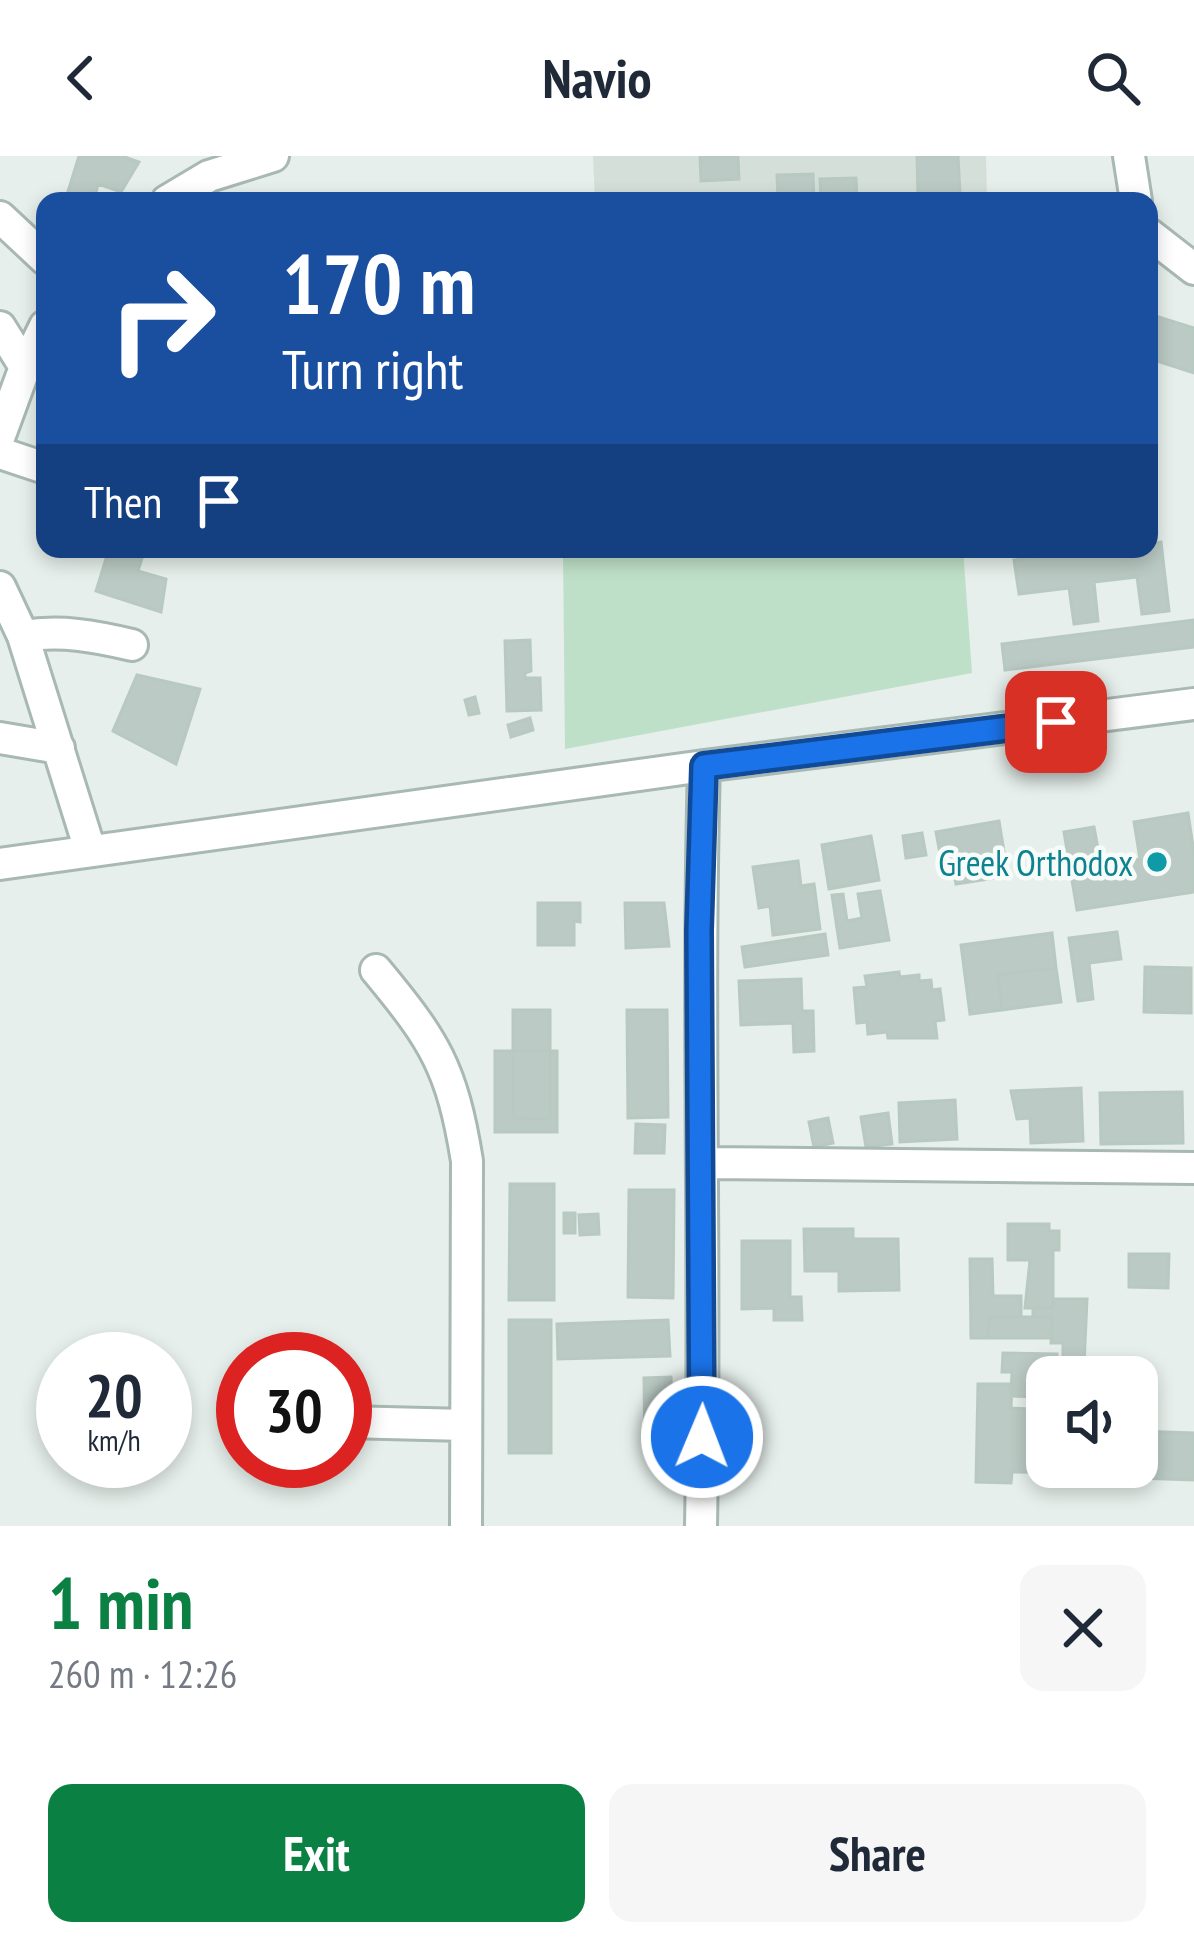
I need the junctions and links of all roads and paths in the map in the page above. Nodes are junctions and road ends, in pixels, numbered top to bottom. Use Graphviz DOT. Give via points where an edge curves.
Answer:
graph roads {
  1 [pos="273,156"];
  2 [pos="1129,156"];
  3 [pos="182,192"];
  4 [pos="1135,192"];
  5 [pos="0,217"];
  6 [pos="1158,241"];
  7 [pos="36,251"];
  8 [pos="1194,269"];
  9 [pos="0,327"];
  10 [pos="36,344"];
  11 [pos="25,367"];
  12 [pos="0,435"];
  13 [pos="0,453"];
  14 [pos="36,465"];
  15 [pos="0,587"];
  16 [pos="23,636"];
  17 [pos="132,645"];
  18 [pos="1194,704"];
  19 [pos="0,738"];
  20 [pos="59,748"];
  21 [pos="704,766"];
  22 [pos="90,850"];
  23 [pos="0,864"];
  24 [pos="376,970"];
  25 [pos="703,1163"];
  26 [pos="1194,1168"];
  27 [pos="372,1423"];
  28 [pos="466,1426"];
  29 [pos="466,1526"];
  30 [pos="701,1526"];
  1 -- 3 [label="street"];
  2 -- 4 [label="street"];
  5 -- 7 [label="street"];
  6 -- 8 [label="street"];
  9 -- 11 [label="street"];
  10 -- 11 [label="street"];
  11 -- 12 [label="street"];
  13 -- 14 [label="street"];
  15 -- 16 [label="street"];
  16 -- 17 [label="street" via="85,634"];
  16 -- 20 [label="street"];
  18 -- 21 [label="street"];
  19 -- 20 [label="street"];
  20 -- 22 [label="street"];
  21 -- 22 [label="street"];
  21 -- 25 [label="street"];
  22 -- 23 [label="street"];
  24 -- 28 [label="street" via="427,1031 459,1107 467,1161"];
  25 -- 26 [label="street"];
  25 -- 30 [label="street"];
  27 -- 28 [label="street"];
  28 -- 29 [label="street"];
}
